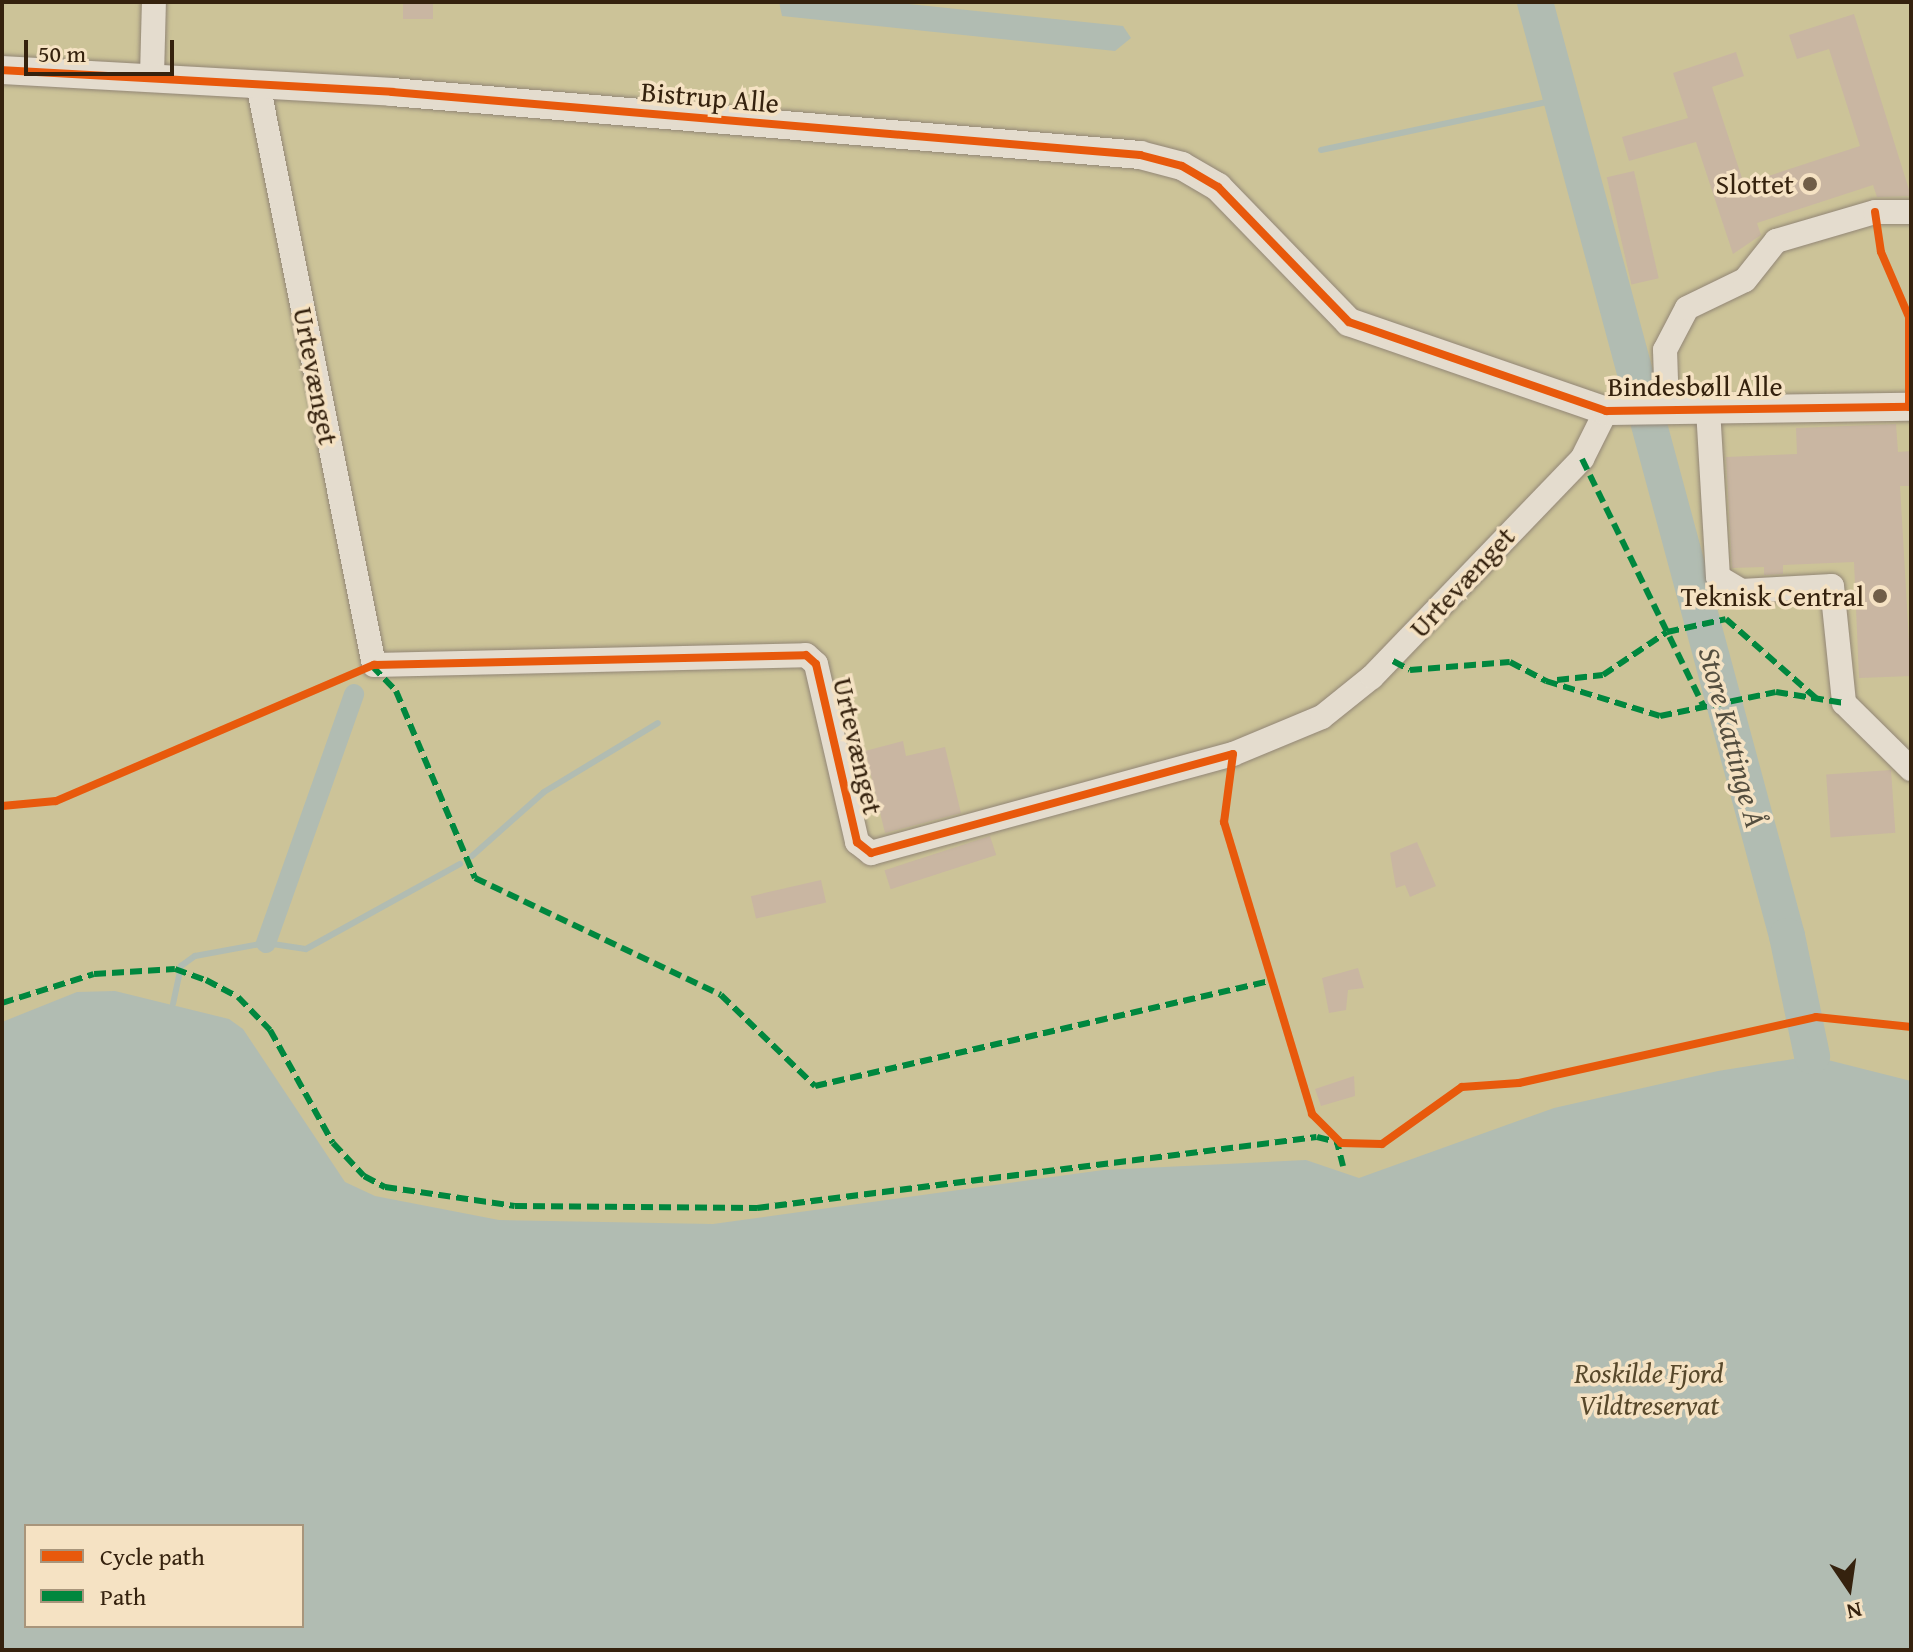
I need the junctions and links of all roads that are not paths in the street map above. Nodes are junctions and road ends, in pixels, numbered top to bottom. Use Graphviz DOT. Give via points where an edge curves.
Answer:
graph roads {
  1 [pos="154,2"];
  2 [pos="2,70"];
  3 [pos="152,76"];
  4 [pos="258,84"];
  5 [pos="1911,212"];
  6 [pos="1349,322"];
  7 [pos="1911,407"];
  8 [pos="1708,409"];
  9 [pos="1667,410"];
  10 [pos="1606,411"];
  11 [pos="1911,769"];
  1 -- 3 [label="street"];
  2 -- 3 [label="street, Bistrup Alle"];
  3 -- 4 [label="street, Bistrup Alle"];
  4 -- 6 [label="street, Bistrup Alle" via="1140,155 1182,166 1218,187"];
  4 -- 10 [label="street, Urtevænget" via="374,665 806,655 816,664 857,842 871,853 1233,754 1322,717 1372,677 1582,459"];
  5 -- 9 [label="street" via="1875,212 1776,241 1745,280 1687,308 1665,350"];
  6 -- 10 [label="street, Bindesbøll Alle"];
  7 -- 8 [label="street, Bindesbøll Alle"];
  8 -- 9 [label="street, Bindesbøll Alle"];
  8 -- 11 [label="street, Bindesbøll Alle" via="1718,577 1741,591 1832,586 1844,703"];
  9 -- 10 [label="street, Bindesbøll Alle"];
}
